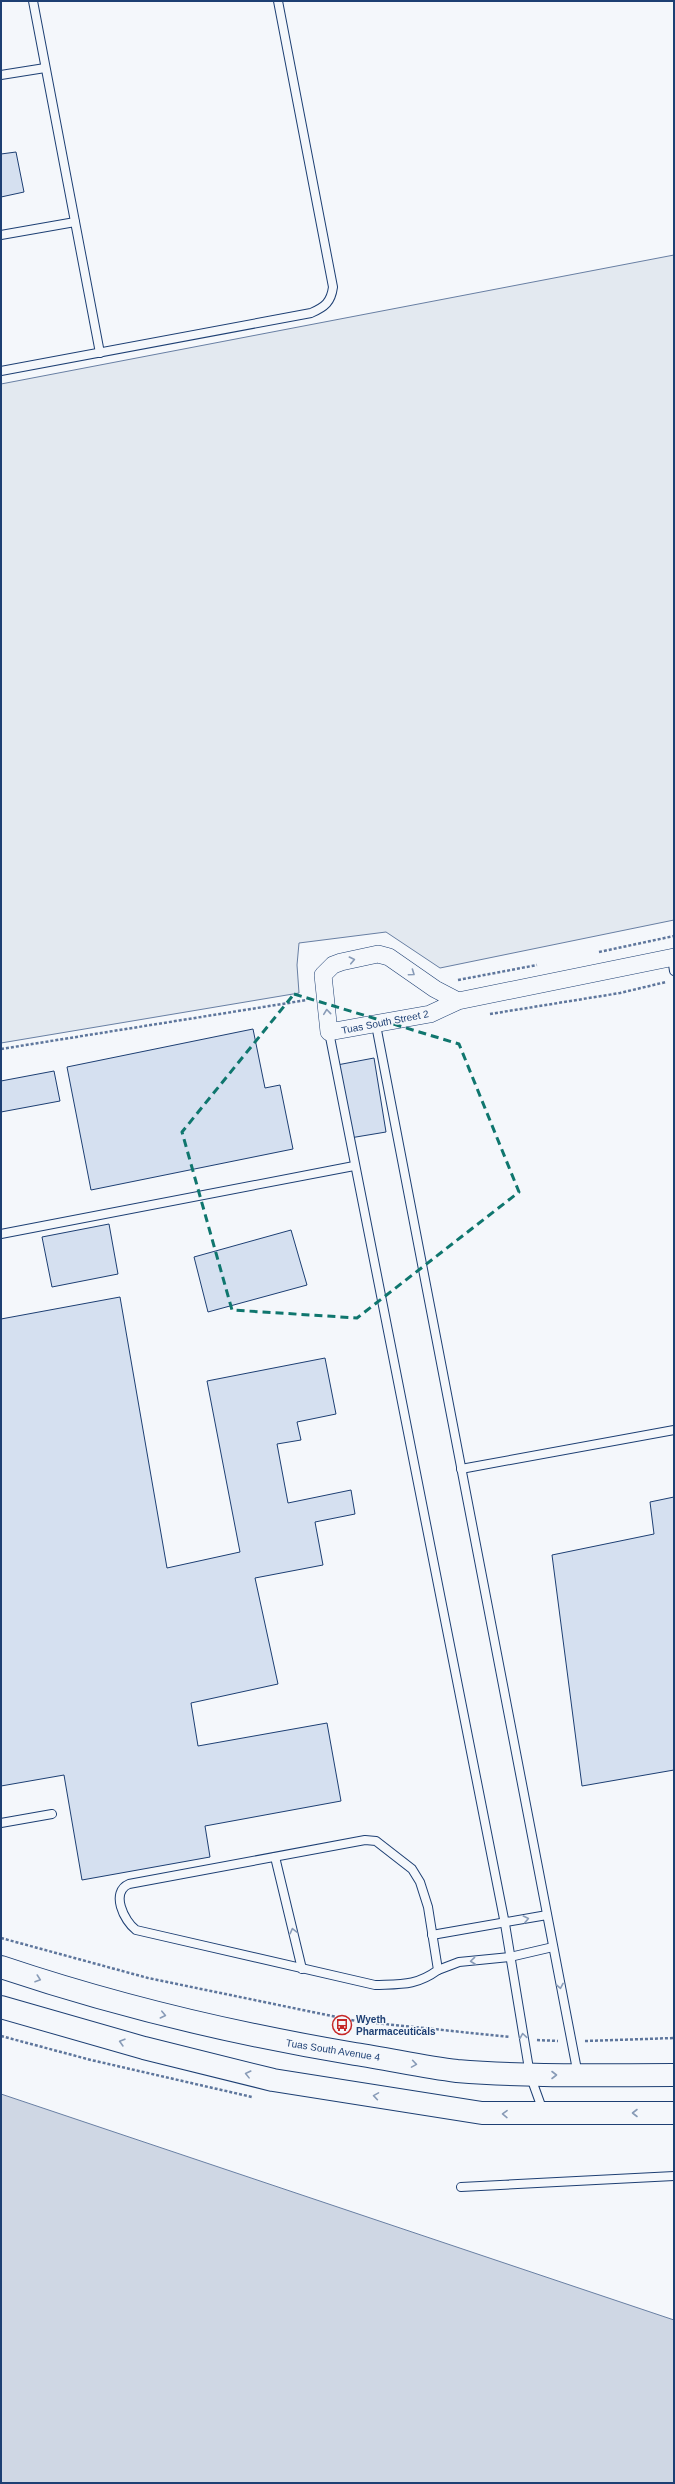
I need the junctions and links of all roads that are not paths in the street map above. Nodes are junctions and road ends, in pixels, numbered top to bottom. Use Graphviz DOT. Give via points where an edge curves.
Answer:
graph roads {
  1 [pos="33,1"];
  2 [pos="278,1"];
  3 [pos="45,68"];
  4 [pos="1,75"];
  5 [pos="75,222"];
  6 [pos="1,235"];
  7 [pos="100,353"];
  8 [pos="1,371"];
  9 [pos="673,962"];
  10 [pos="458,1001"];
  11 [pos="376,1025"];
  12 [pos="329,1032"];
  13 [pos="354,1166"];
  14 [pos="1,1234"];
  15 [pos="674,1430"];
  16 [pos="460,1470"];
  17 [pos="52,1814"];
  18 [pos="1,1823"];
  19 [pos="275,1857"];
  20 [pos="547,1915"];
  21 [pos="505,1924"];
  22 [pos="432,1936"];
  23 [pos="553,1947"];
  24 [pos="510,1957"];
  25 [pos="1,1967"];
  26 [pos="302,1969"];
  27 [pos="438,1970"];
  28 [pos="1,2007"];
  29 [pos="530,2075"];
  30 [pos="578,2075"];
  31 [pos="674,2075"];
  32 [pos="674,2113"];
  33 [pos="544,2114"];
  34 [pos="674,2176"];
  35 [pos="461,2187"];
  1 -- 3 [label="lane"];
  2 -- 7 [label="lane" via="332,279 332,298 326,305 311,313"];
  3 -- 4 [label="lane"];
  3 -- 5 [label="lane"];
  5 -- 6 [label="lane"];
  5 -- 7 [label="lane"];
  7 -- 8 [label="lane"];
  9 -- 10 [label="street, Tuas South Street 2"];
  10 -- 11 [label="street, Tuas South Street 2" via="430,1014"];
  12 -- 10 [label="street, Tuas South Street 2, one-way" via="323,975 333,965 341,962 378,954 389,957 435,989"];
  11 -- 12 [label="street, Tuas South Street 2"];
  11 -- 16 [label="lane"];
  12 -- 13 [label="lane"];
  13 -- 14 [label="lane"];
  13 -- 21 [label="lane"];
  15 -- 16 [label="lane"];
  16 -- 20 [label="lane"];
  17 -- 18 [label="lane"];
  19 -- 22 [label="lane" via="365,1840 376,1841 412,1869 420,1882 428,1907"];
  26 -- 19 [label="lane, one-way"];
  19 -- 26 [label="lane" via="129,1884 124,1886 119,1894 123,1915 128,1924 136,1930"];
  21 -- 20 [label="lane, one-way"];
  20 -- 23 [label="lane"];
  21 -- 22 [label="lane"];
  21 -- 24 [label="lane"];
  22 -- 27 [label="lane"];
  23 -- 24 [label="lane"];
  23 -- 30 [label="lane, one-way"];
  24 -- 27 [label="lane, one-way" via="459,1962"];
  29 -- 24 [label="lane, one-way"];
  25 -- 29 [label="street, Tuas South Avenue 4, one-way" via="63,1988 151,2012 279,2041 456,2070"];
  26 -- 27 [label="lane" via="375,1985 412,1984 426,1979"];
  33 -- 28 [label="street, one-way" via="482,2113 273,2080 144,2048"];
  29 -- 30 [label="street, Tuas South Avenue 4, one-way"];
  29 -- 33 [label="lane"];
  30 -- 31 [label="street, Tuas South Avenue 4"];
  32 -- 33 [label="street, one-way"];
  34 -- 35 [label="lane"];
}
